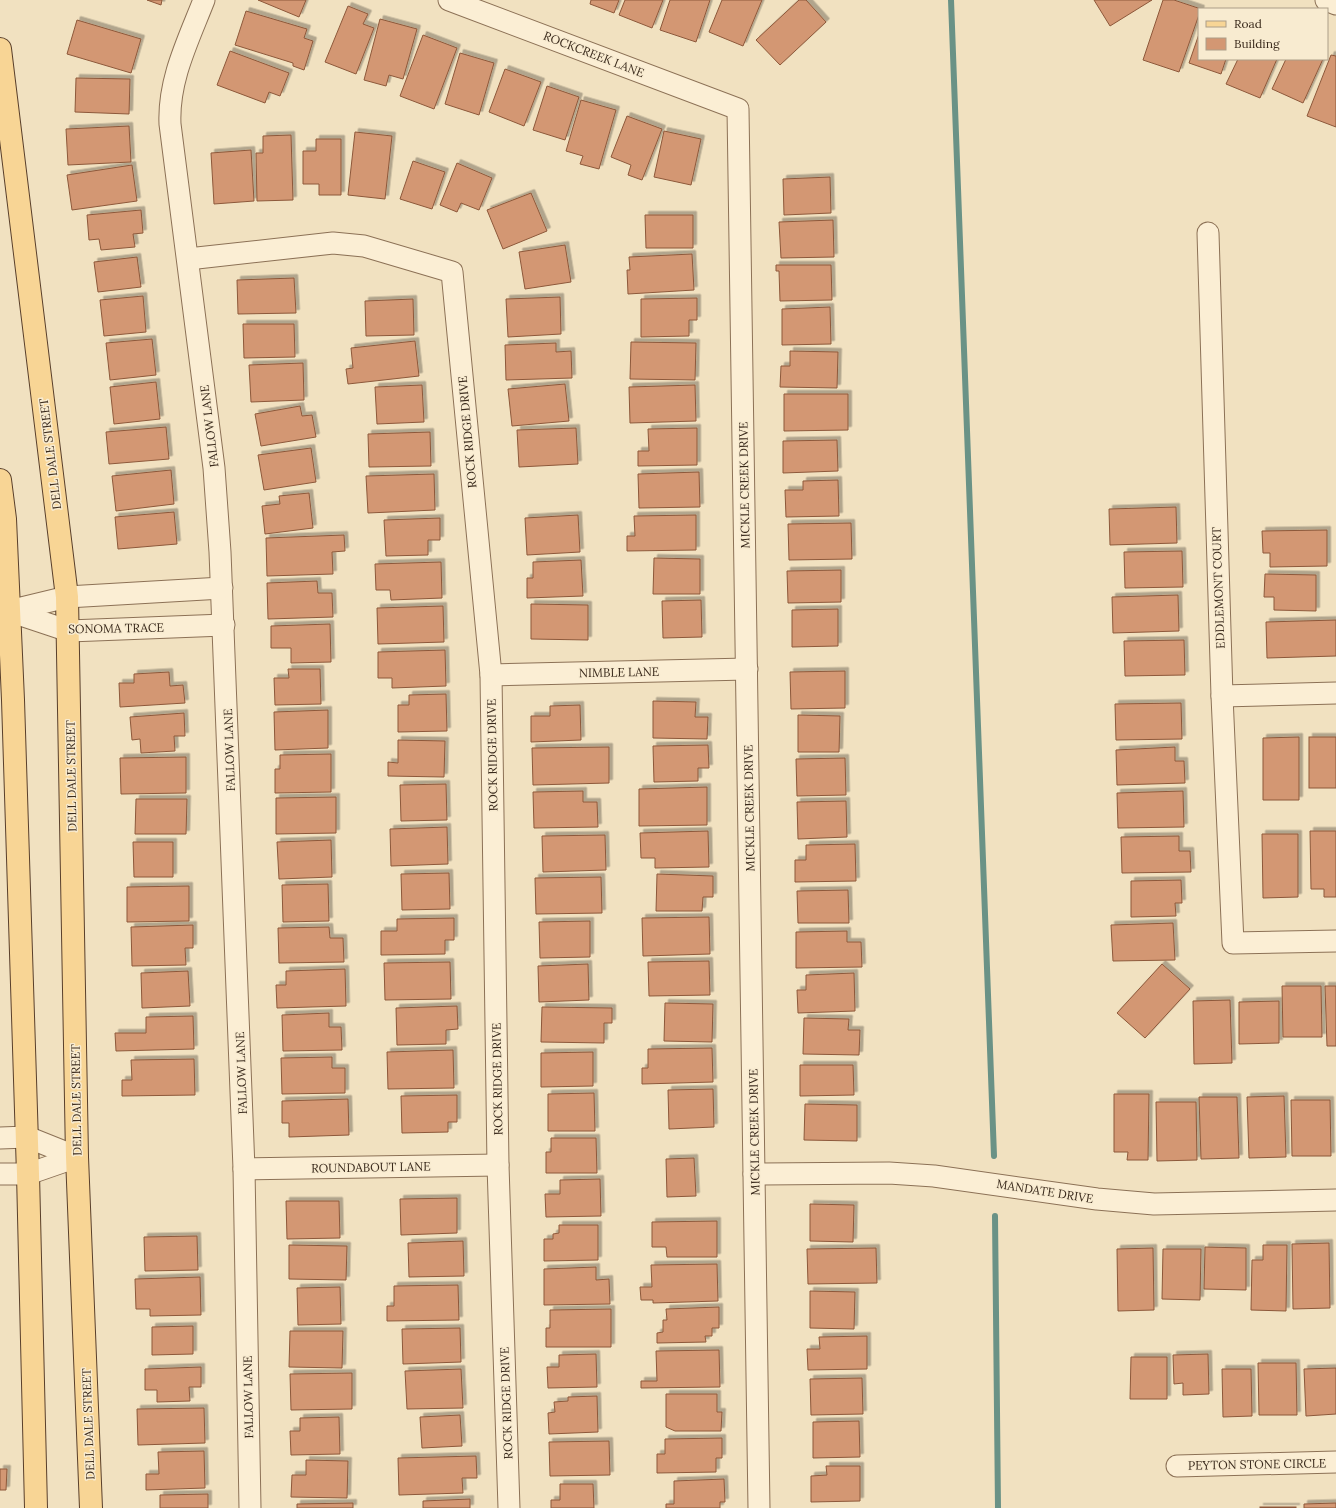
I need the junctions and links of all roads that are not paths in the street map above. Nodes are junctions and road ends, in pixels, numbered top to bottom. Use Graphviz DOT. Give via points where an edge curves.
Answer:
graph roads {
  1 [pos="204,0"];
  2 [pos="449,0"];
  3 [pos="1326,0"];
  4 [pos="1336,4"];
  5 [pos="0,49"];
  6 [pos="738,109"];
  7 [pos="1208,233"];
  8 [pos="188,259"];
  9 [pos="0,480"];
  10 [pos="222,588"];
  11 [pos="67,597"];
  12 [pos="9,611"];
  13 [pos="224,625"];
  14 [pos="69,631"];
  15 [pos="747,669"];
  16 [pos="491,675"];
  17 [pos="1336,692"];
  18 [pos="1222,696"];
  19 [pos="1336,941"];
  20 [pos="27,1137"];
  21 [pos="0,1138"];
  22 [pos="77,1157"];
  23 [pos="498,1165"];
  24 [pos="244,1169"];
  25 [pos="0,1174"];
  26 [pos="28,1174"];
  27 [pos="754,1174"];
  28 [pos="1336,1200"];
  29 [pos="1336,1462"];
  30 [pos="1177,1466"];
  31 [pos="36,1508"];
  32 [pos="91,1508"];
  33 [pos="250,1508"];
  34 [pos="509,1508"];
  35 [pos="759,1508"];
  1 -- 8 [label="street, FALLOW LANE" via="176,72 169,106"];
  2 -- 6 [label="street, ROCKCREEK LANE"];
  3 -- 4 [label="street"];
  5 -- 11 [label="main road, DELL DALE STREET"];
  6 -- 15 [label="street, MICKLE CREEK DRIVE"];
  7 -- 18 [label="street, EDDLEMONT COURT"];
  8 -- 10 [label="street, FALLOW LANE" via="214,468"];
  8 -- 16 [label="street, ROCK RIDGE DRIVE" via="333,243 364,246 452,272"];
  9 -- 12 [label="main road" via="5,519"];
  10 -- 11 [label="street"];
  10 -- 13 [label="street, FALLOW LANE"];
  11 -- 12 [label="street"];
  11 -- 14 [label="main road, DELL DALE STREET"];
  12 -- 14 [label="street, SONOMA TRACE"];
  12 -- 20 [label="main road"];
  13 -- 14 [label="street, SONOMA TRACE"];
  13 -- 24 [label="street, FALLOW LANE"];
  14 -- 22 [label="main road, DELL DALE STREET"];
  15 -- 16 [label="street, NIMBLE LANE"];
  15 -- 27 [label="street, MICKLE CREEK DRIVE"];
  16 -- 23 [label="street, ROCK RIDGE DRIVE"];
  17 -- 18 [label="street"];
  18 -- 19 [label="street, EDDLEMONT COURT" via="1233,943"];
  20 -- 21 [label="street"];
  20 -- 22 [label="street"];
  20 -- 26 [label="main road"];
  22 -- 26 [label="street"];
  22 -- 32 [label="main road, DELL DALE STREET"];
  23 -- 24 [label="street, ROUNDABOUT LANE"];
  23 -- 34 [label="street, ROCK RIDGE DRIVE"];
  24 -- 33 [label="street, FALLOW LANE"];
  25 -- 26 [label="street"];
  26 -- 31 [label="main road"];
  27 -- 28 [label="street, MANDATE DRIVE" via="934,1176 1097,1199 1154,1204"];
  27 -- 35 [label="street, MICKLE CREEK DRIVE"];
  29 -- 30 [label="street, PEYTON STONE CIRCLE"];
}
